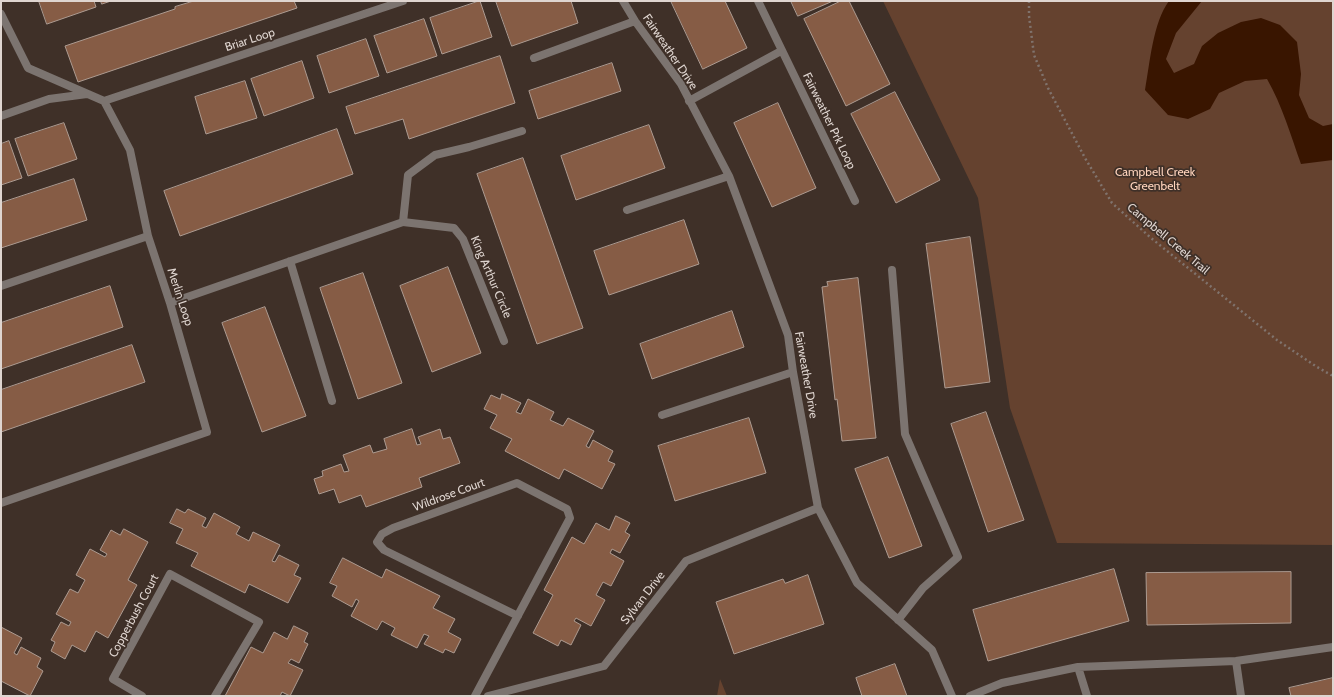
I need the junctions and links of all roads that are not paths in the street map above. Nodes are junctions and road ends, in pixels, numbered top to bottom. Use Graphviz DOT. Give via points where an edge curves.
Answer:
graph roads {
  1 [pos="403,1"];
  2 [pos="623,1"];
  3 [pos="758,1"];
  4 [pos="1,14"];
  5 [pos="634,21"];
  6 [pos="781,51"];
  7 [pos="534,58"];
  8 [pos="88,94"];
  9 [pos="104,101"];
  10 [pos="689,101"];
  11 [pos="1,116"];
  12 [pos="522,131"];
  13 [pos="729,176"];
  14 [pos="855,201"];
  15 [pos="627,210"];
  16 [pos="403,222"];
  17 [pos="148,236"];
  18 [pos="290,261"];
  19 [pos="892,270"];
  20 [pos="1,286"];
  21 [pos="170,302"];
  22 [pos="504,340"];
  23 [pos="793,372"];
  24 [pos="332,401"];
  25 [pos="662,415"];
  26 [pos="1,502"];
  27 [pos="818,508"];
  28 [pos="518,616"];
  29 [pos="898,620"];
  30 [pos="1333,647"];
  31 [pos="1236,661"];
  32 [pos="1078,667"];
  33 [pos="142,696"];
  34 [pos="214,696"];
  35 [pos="475,696"];
  36 [pos="488,696"];
  37 [pos="952,696"];
  38 [pos="970,696"];
  39 [pos="1087,696"];
  40 [pos="1242,696"];
  1 -- 9 [label="street, Briar Loop"];
  2 -- 5 [label="street, Fairweather Drive"];
  3 -- 6 [label="street, Fairweather Prk Loop"];
  4 -- 8 [label="street" via="28,68"];
  5 -- 7 [label="street"];
  5 -- 10 [label="street, Fairweather Drive" via="681,84"];
  6 -- 10 [label="street"];
  6 -- 14 [label="street, Fairweather Prk Loop"];
  8 -- 9 [label="street"];
  8 -- 11 [label="street" via="49,99"];
  9 -- 17 [label="street, Merlin Loop" via="130,150"];
  10 -- 13 [label="street, Fairweather Drive"];
  12 -- 16 [label="street" via="435,155 408,175"];
  13 -- 15 [label="street"];
  13 -- 23 [label="street, Fairweather Drive" via="788,336"];
  16 -- 18 [label="street, King Arthur Circle"];
  16 -- 22 [label="street, King Arthur Circle" via="454,228 464,239"];
  17 -- 20 [label="street"];
  17 -- 21 [label="street, Merlin Loop"];
  18 -- 21 [label="street, King Arthur Circle"];
  18 -- 24 [label="street"];
  19 -- 29 [label="street" via="905,434 958,557 923,588"];
  21 -- 26 [label="street, Merlin Loop" via="207,432"];
  23 -- 25 [label="street"];
  23 -- 27 [label="street, Fairweather Drive"];
  27 -- 29 [label="street, Fairweather Drive" via="857,583"];
  27 -- 36 [label="street, Sylvan Drive" via="686,561 604,666"];
  28 -- 28 [label="street, Wildrose Court" via="570,518 567,509 517,483 393,528 382,534 377,542 384,550"];
  28 -- 35 [label="street, Wildrose Court"];
  29 -- 37 [label="street, Fairweather Drive" via="932,650"];
  30 -- 31 [label="street"];
  31 -- 32 [label="street"];
  31 -- 40 [label="street"];
  32 -- 38 [label="street" via="1002,683"];
  32 -- 39 [label="street"];
  33 -- 34 [label="street, Copperbush Court" via="114,679 170,574 259,622"];
}
